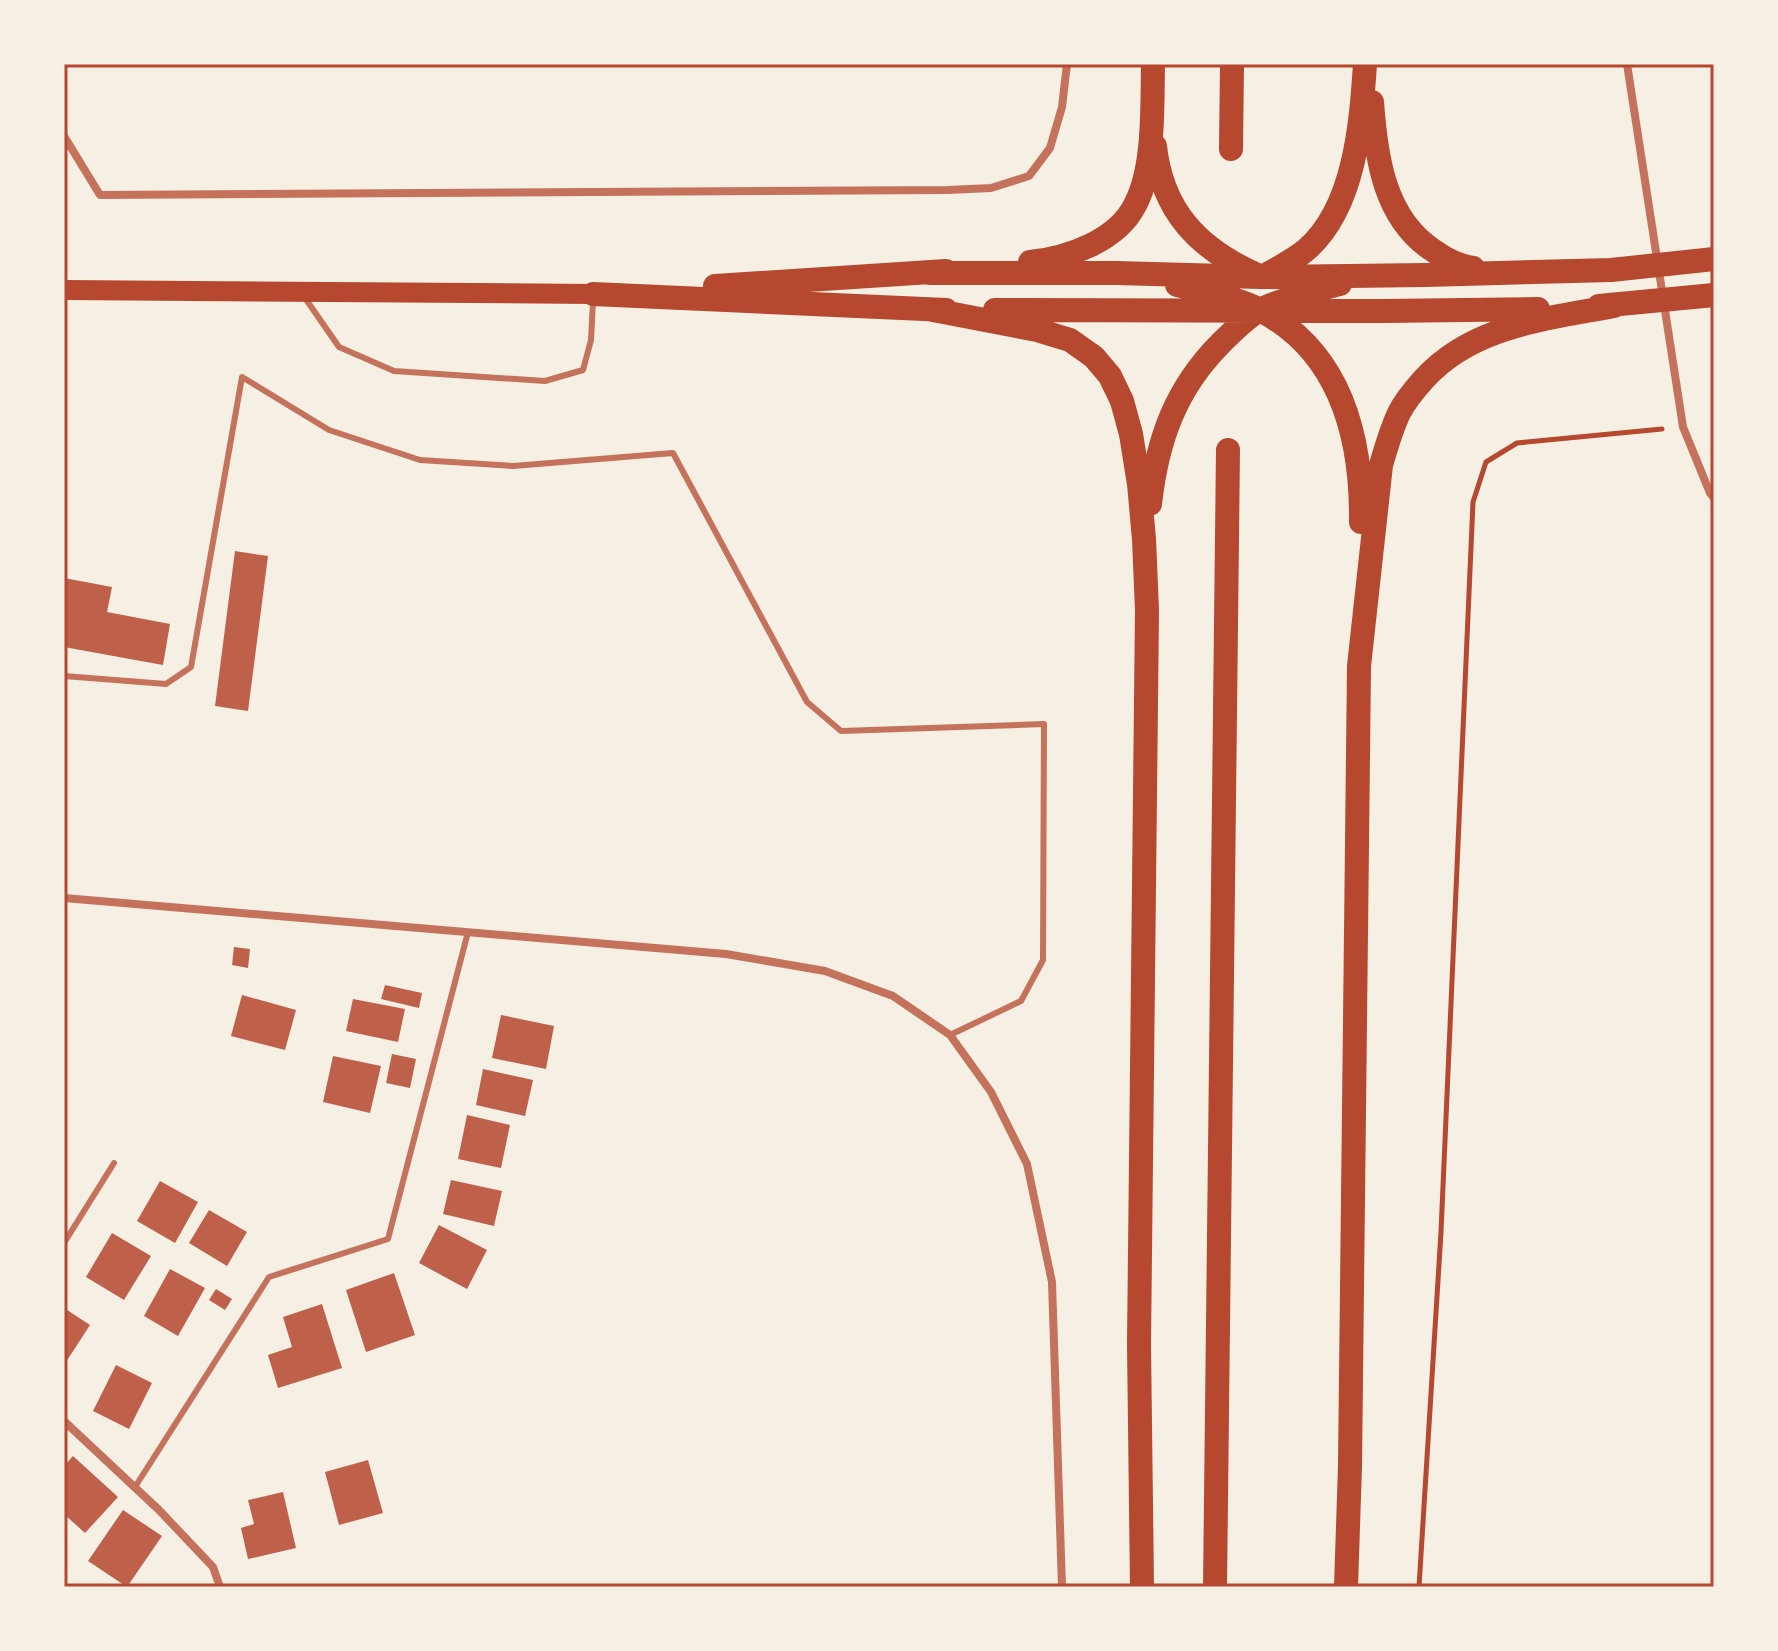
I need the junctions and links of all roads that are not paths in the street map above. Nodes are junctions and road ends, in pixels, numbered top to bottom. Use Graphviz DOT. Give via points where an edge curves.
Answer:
graph roads {
  1 [pos="1067,64"];
  2 [pos="1153,64"];
  3 [pos="1232,64"];
  4 [pos="1368,64"];
  5 [pos="1627,64"];
  6 [pos="1152,95"];
  7 [pos="64,136"];
  8 [pos="1231,149"];
  9 [pos="1714,259"];
  10 [pos="930,273"];
  11 [pos="1116,273"];
  12 [pos="1505,273"];
  13 [pos="1381,275"];
  14 [pos="1261,277"];
  15 [pos="64,290"];
  16 [pos="301,293"];
  17 [pos="1210,293"];
  18 [pos="593,294"];
  19 [pos="1304,294"];
  20 [pos="1714,295"];
  21 [pos="1614,306"];
  22 [pos="933,310"];
  23 [pos="1260,310"];
  24 [pos="1115,311"];
  25 [pos="1383,311"];
  26 [pos="1228,450"];
  27 [pos="1714,498"];
  28 [pos="1147,610"];
  29 [pos="1359,666"];
  30 [pos="64,676"];
  31 [pos="64,898"];
  32 [pos="468,932"];
  33 [pos="950,1035"];
  34 [pos="114,1163"];
  35 [pos="64,1243"];
  36 [pos="64,1421"];
  37 [pos="135,1487"];
  38 [pos="220,1587"];
  39 [pos="1062,1587"];
  40 [pos="1142,1587"];
  41 [pos="1215,1587"];
  42 [pos="1346,1587"];
  1 -- 7 [label="street" via="1050,148 1029,176 991,188 100,195"];
  2 -- 6 [label="highway"];
  3 -- 8 [label="highway"];
  4 -- 12 [label="highway" via="1383,178 1404,225 1443,257"];
  4 -- 14 [label="highway" via="1357,145 1335,211 1306,250"];
  5 -- 27 [label="street" via="1683,427"];
  6 -- 10 [label="highway" via="1144,181 1135,206 1119,225 1078,252 1050,260"];
  6 -- 14 [label="highway" via="1157,162 1176,212 1214,251"];
  9 -- 12 [label="highway" via="1611,270"];
  10 -- 11 [label="highway"];
  10 -- 18 [label="highway"];
  11 -- 14 [label="highway"];
  11 -- 17 [label="highway"];
  12 -- 13 [label="highway"];
  13 -- 14 [label="highway"];
  13 -- 19 [label="highway"];
  14 -- 17 [label="highway"];
  14 -- 19 [label="highway"];
  15 -- 16 [label="main road"];
  16 -- 18 [label="main road"];
  16 -- 18 [label="lane" via="339,347 394,371 545,381 583,370 591,340"];
  17 -- 23 [label="highway"];
  17 -- 24 [label="highway"];
  18 -- 22 [label="highway"];
  19 -- 23 [label="highway"];
  19 -- 25 [label="highway"];
  20 -- 21 [label="highway"];
  21 -- 25 [label="highway"];
  21 -- 29 [label="highway" via="1487,335 1435,366 1417,386 1400,410 1381,465"];
  22 -- 24 [label="highway"];
  22 -- 28 [label="highway" via="1070,340 1110,376 1133,446"];
  23 -- 24 [label="highway"];
  23 -- 25 [label="highway"];
  23 -- 28 [label="highway" via="1212,352 1174,408 1153,479"];
  23 -- 29 [label="highway" via="1289,329 1331,378 1354,438 1361,513"];
  26 -- 41 [label="highway"];
  28 -- 40 [label="highway" via="1139,1344"];
  29 -- 42 [label="highway"];
  30 -- 33 [label="lane" via="166,684 191,667 242,377 329,430 420,460 513,466 673,453 807,702 841,731 1044,724 1043,960 1021,1001"];
  31 -- 32 [label="street"];
  32 -- 33 [label="street" via="726,954 825,971 893,996"];
  32 -- 37 [label="lane" via="388,1239 269,1277"];
  33 -- 39 [label="street" via="991,1092 1027,1164 1049,1267"];
  34 -- 35 [label="lane"];
  36 -- 37 [label="street"];
  37 -- 38 [label="street" via="213,1567"];
}
